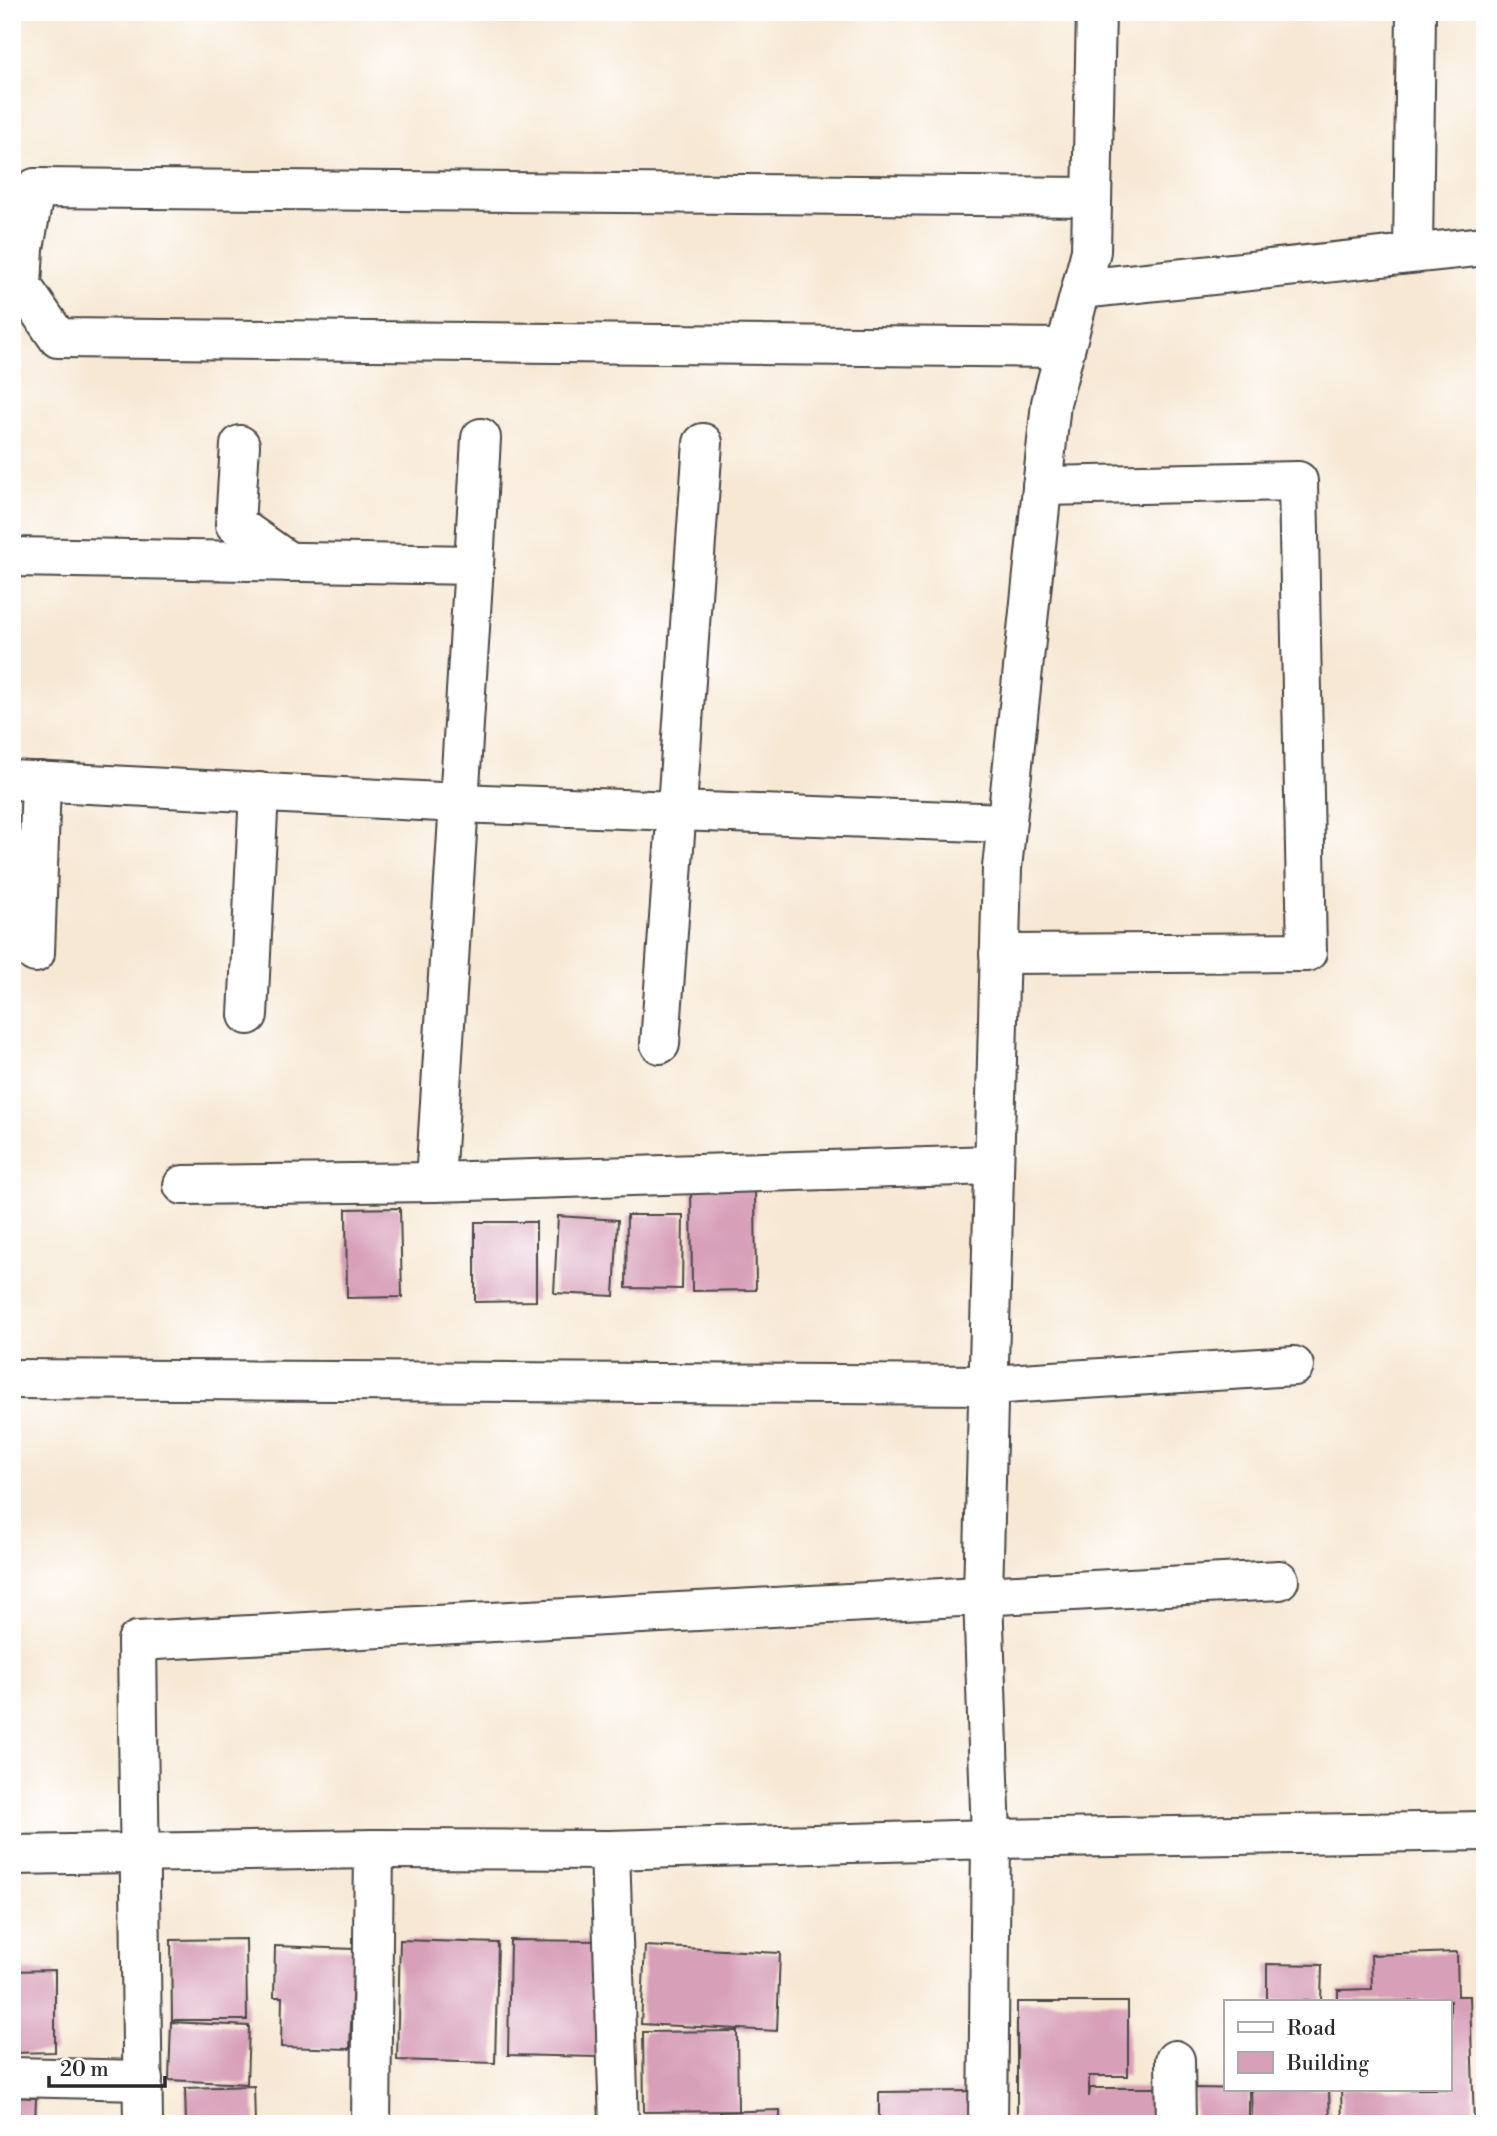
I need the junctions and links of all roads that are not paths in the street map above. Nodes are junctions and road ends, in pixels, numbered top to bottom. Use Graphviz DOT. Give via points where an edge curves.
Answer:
graph roads {
  1 [pos="1096,12"];
  2 [pos="1416,12"];
  3 [pos="1092,197"];
  4 [pos="1485,247"];
  5 [pos="1091,251"];
  6 [pos="1413,253"];
  7 [pos="1123,285"];
  8 [pos="1080,289"];
  9 [pos="1065,348"];
  10 [pos="481,438"];
  11 [pos="703,443"];
  12 [pos="240,445"];
  13 [pos="1042,486"];
  14 [pos="12,557"];
  15 [pos="289,562"];
  16 [pos="474,565"];
  17 [pos="27,780"];
  18 [pos="259,792"];
  19 [pos="459,803"];
  20 [pos="675,810"];
  21 [pos="1006,823"];
  22 [pos="34,953"];
  23 [pos="999,954"];
  24 [pos="248,1015"];
  25 [pos="660,1044"];
  26 [pos="994,1165"];
  27 [pos="435,1182"];
  28 [pos="183,1185"];
  29 [pos="1294,1366"];
  30 [pos="12,1379"];
  31 [pos="989,1385"];
  32 [pos="1279,1580"];
  33 [pos="983,1594"];
  34 [pos="1485,1831"];
  35 [pos="991,1839"];
  36 [pos="374,1849"];
  37 [pos="610,1850"];
  38 [pos="141,1853"];
  39 [pos="12,1855"];
  40 [pos="1175,2060"];
  41 [pos="12,2077"];
  42 [pos="143,2080"];
  43 [pos="143,2124"];
  44 [pos="371,2124"];
  45 [pos="619,2124"];
  46 [pos="988,2124"];
  47 [pos="1176,2124"];
  1 -- 3 [label="street"];
  2 -- 6 [label="street"];
  3 -- 5 [label="street"];
  3 -- 9 [label="street" via="35,188 24,248 22,286 58,338"];
  4 -- 6 [label="street"];
  5 -- 7 [label="street"];
  5 -- 8 [label="street"];
  6 -- 7 [label="street"];
  7 -- 8 [label="street"];
  8 -- 9 [label="street"];
  9 -- 13 [label="street" via="1051,403"];
  10 -- 16 [label="street"];
  11 -- 20 [label="street"];
  12 -- 15 [label="street" via="235,524"];
  13 -- 21 [label="street"];
  13 -- 23 [label="street" via="1298,481 1307,952"];
  14 -- 15 [label="street"];
  15 -- 16 [label="street"];
  16 -- 19 [label="street"];
  17 -- 18 [label="street"];
  17 -- 22 [label="street"];
  18 -- 19 [label="street"];
  18 -- 24 [label="street"];
  19 -- 20 [label="street"];
  19 -- 27 [label="street"];
  20 -- 21 [label="street"];
  20 -- 25 [label="street"];
  21 -- 23 [label="street"];
  23 -- 26 [label="street"];
  26 -- 27 [label="street"];
  26 -- 31 [label="street"];
  27 -- 28 [label="street"];
  29 -- 31 [label="street"];
  30 -- 31 [label="street"];
  31 -- 33 [label="street"];
  32 -- 33 [label="street"];
  33 -- 35 [label="street"];
  33 -- 38 [label="street" via="137,1641"];
  34 -- 35 [label="street"];
  35 -- 37 [label="street"];
  35 -- 46 [label="street"];
  36 -- 37 [label="street"];
  36 -- 38 [label="street"];
  36 -- 44 [label="street"];
  37 -- 45 [label="street"];
  38 -- 39 [label="street"];
  38 -- 42 [label="street"];
  40 -- 47 [label="street"];
  41 -- 42 [label="street"];
  42 -- 43 [label="street"];
}
